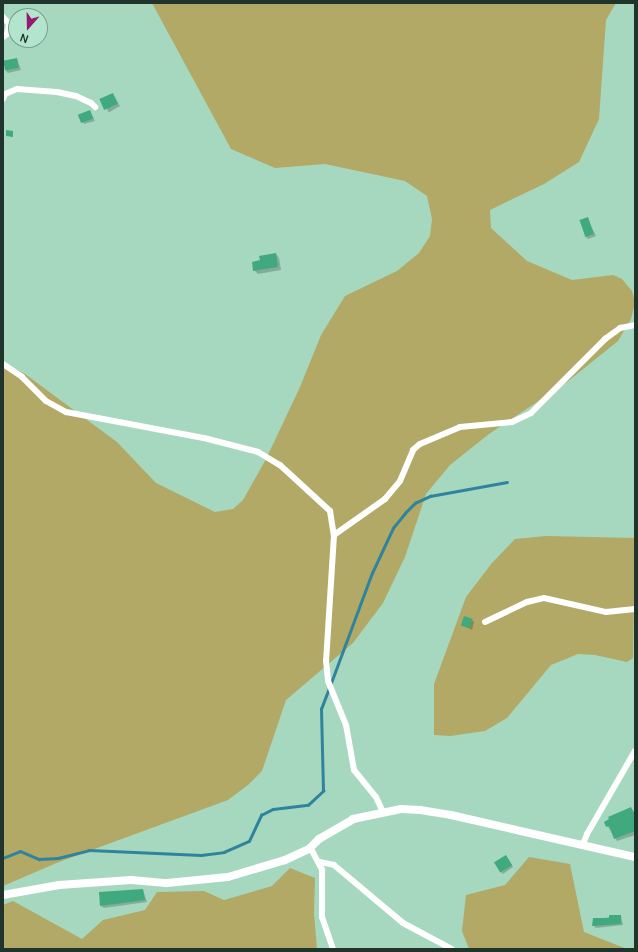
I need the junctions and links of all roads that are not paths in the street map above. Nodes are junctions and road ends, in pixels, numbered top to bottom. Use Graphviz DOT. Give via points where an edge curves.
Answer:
graph roads {
  1 [pos="3,18"];
  2 [pos="3,36"];
  3 [pos="3,99"];
  4 [pos="95,108"];
  5 [pos="635,325"];
  6 [pos="3,364"];
  7 [pos="334,535"];
  8 [pos="635,609"];
  9 [pos="485,622"];
  10 [pos="635,751"];
  11 [pos="383,812"];
  12 [pos="584,844"];
  13 [pos="310,847"];
  14 [pos="635,857"];
  15 [pos="320,862"];
  16 [pos="3,895"];
  17 [pos="333,949"];
  18 [pos="452,949"];
  1 -- 2 [label="street" via="9,24 7,34"];
  3 -- 4 [label="street" via="5,94 17,89 57,92 76,96 91,103"];
  5 -- 7 [label="street" via="620,328 605,340 531,413 512,422 460,427 420,444 413,450 400,481 385,499"];
  6 -- 7 [label="street" via="22,377 46,401 66,412 204,438 258,452 280,465 323,503 330,511"];
  7 -- 11 [label="street" via="326,660 328,681 346,725 354,770 376,797"];
  8 -- 9 [label="street" via="606,612 544,598 527,602"];
  10 -- 12 [label="street" via="587,834"];
  11 -- 12 [label="street" via="420,810"];
  11 -- 13 [label="street" via="353,819"];
  12 -- 14 [label="street"];
  13 -- 15 [label="street"];
  13 -- 16 [label="street" via="270,866 202,881 167,883 131,880 58,885"];
  15 -- 17 [label="street" via="323,877 323,922"];
  15 -- 18 [label="street" via="334,865 403,923"];
}
